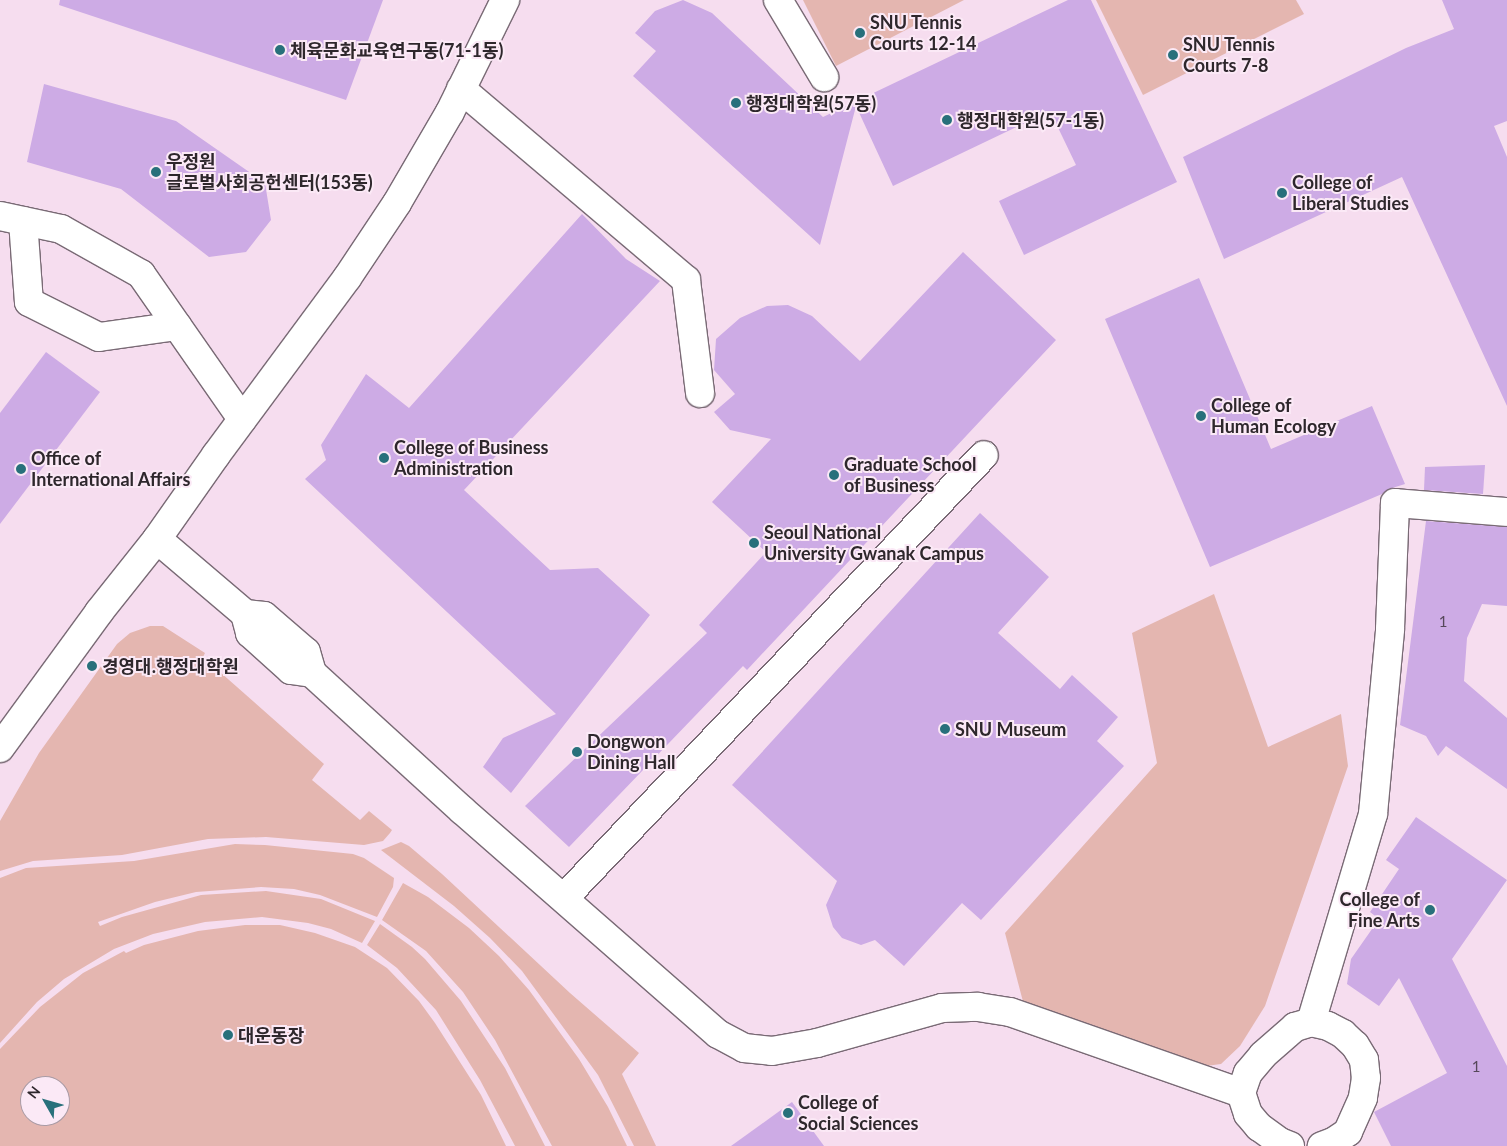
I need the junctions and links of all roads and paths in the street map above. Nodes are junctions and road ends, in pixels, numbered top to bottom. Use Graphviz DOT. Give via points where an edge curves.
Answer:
graph roads {
  1 [pos="505,0"];
  2 [pos="778,0"];
  3 [pos="824,77"];
  4 [pos="462,88"];
  5 [pos="12,219"];
  6 [pos="177,326"];
  7 [pos="700,393"];
  8 [pos="242,419"];
  9 [pos="984,455"];
  10 [pos="1507,512"];
  11 [pos="158,539"];
  12 [pos="0,748"];
  13 [pos="564,898"];
  14 [pos="1311,1022"];
  15 [pos="1241,1093"];
  16 [pos="1290,1146"];
  17 [pos="1322,1146"];
  1 -- 4 [label="street"];
  2 -- 3 [label="street"];
  4 -- 7 [label="street" via="686,280"];
  4 -- 8 [label="street" via="386,220"];
  5 -- 6 [label="street" via="61,229 141,274"];
  5 -- 6 [label="street" via="29,302 99,337"];
  6 -- 8 [label="street"];
  8 -- 11 [label="street"];
  9 -- 13 [label="street"];
  10 -- 14 [label="street" via="1395,503 1390,629 1373,814"];
  11 -- 12 [label="street" via="99,612"];
  11 -- 13 [label="street" via="245,614 250,633 291,670 312,673"];
  13 -- 15 [label="street" via="718,1034 744,1048 772,1051 817,1043 942,1008 978,1006 1010,1012"];
  14 -- 15 [label="street" via="1296,1027 1264,1055 1248,1073"];
  14 -- 17 [label="street" via="1328,1026 1356,1045 1365,1069 1363,1098 1348,1132"];
  15 -- 16 [label="street" via="1248,1114 1259,1127"];
}
